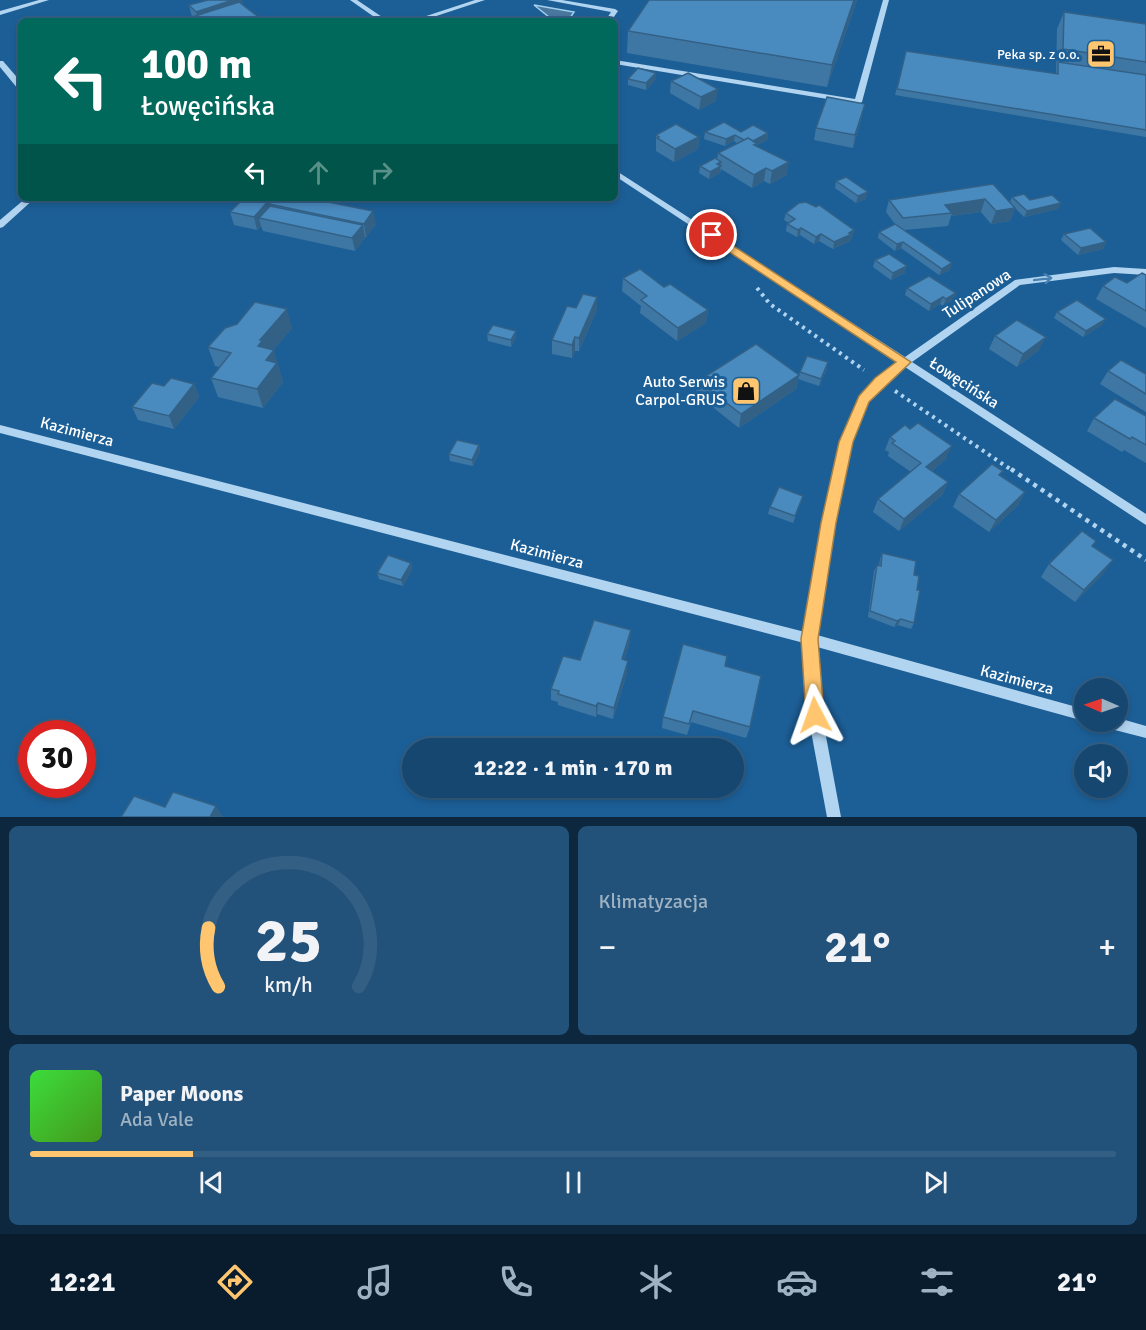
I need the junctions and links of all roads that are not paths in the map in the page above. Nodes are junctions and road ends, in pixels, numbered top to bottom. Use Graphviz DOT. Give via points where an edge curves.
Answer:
graph roads {
  1 [pos="46,0"];
  2 [pos="353,0"];
  3 [pos="482,0"];
  4 [pos="550,0"];
  5 [pos="886,0"];
  6 [pos="0,13"];
  7 [pos="380,18"];
  8 [pos="424,18"];
  9 [pos="610,18"];
  10 [pos="618,62"];
  11 [pos="0,63"];
  12 [pos="18,84"];
  13 [pos="618,174"];
  14 [pos="28,201"];
  15 [pos="0,225"];
  16 [pos="1146,272"];
  17 [pos="905,362"];
  18 [pos="0,429"];
  19 [pos="1146,520"];
  20 [pos="810,639"];
  21 [pos="1074,712"];
  22 [pos="1128,727"];
  23 [pos="1146,732"];
  24 [pos="834,817"];
  1 -- 6 [label="street"];
  2 -- 7 [label="street"];
  3 -- 8 [label="street"];
  4 -- 9 [label="street" via="616,8"];
  5 -- 10 [label="street" via="858,102"];
  11 -- 12 [label="street"];
  13 -- 17 [label="street, Łowęcińska"];
  14 -- 15 [label="street"];
  17 -- 16 [label="street, Tulipanowa, one-way" via="1018,282 1114,270"];
  17 -- 19 [label="street, Łowęcińska"];
  17 -- 20 [label="street, Tulipanowa" via="863,400 852,423 828,523"];
  18 -- 20 [label="street, Kazimierza"];
  20 -- 21 [label="street, Kazimierza"];
  20 -- 24 [label="street, Tulipanowa" via="815,715"];
  22 -- 23 [label="street"];
}
